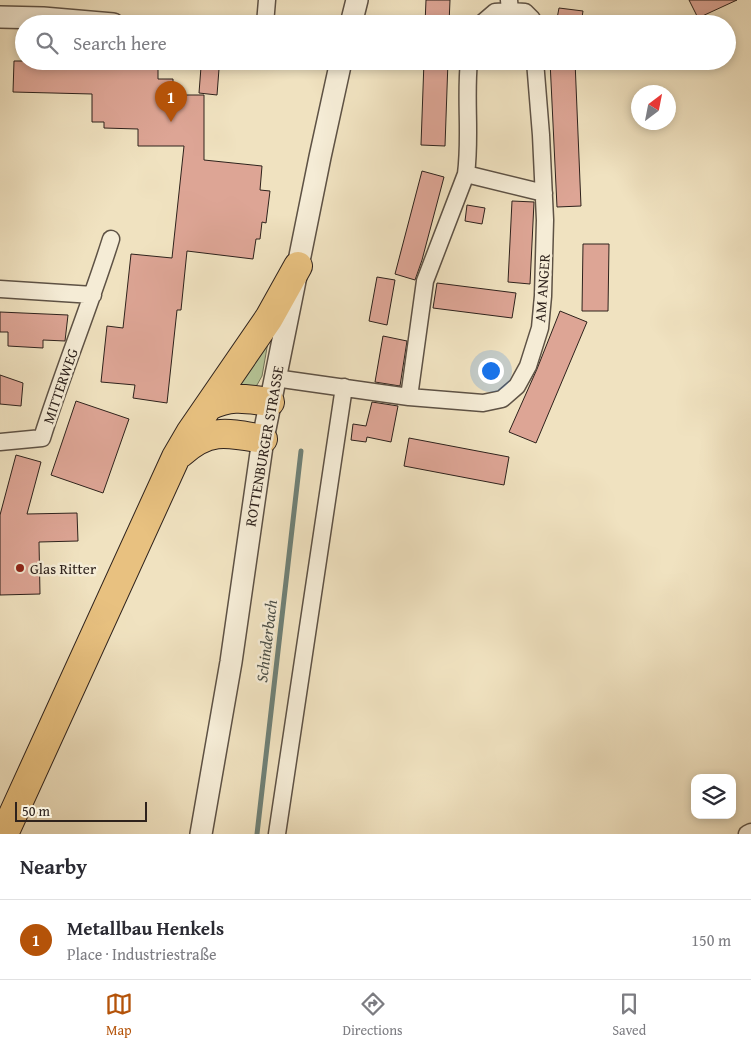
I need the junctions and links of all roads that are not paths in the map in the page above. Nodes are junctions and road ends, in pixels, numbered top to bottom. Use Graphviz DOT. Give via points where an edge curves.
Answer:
graph roads {
  1 [pos="267,0"];
  2 [pos="357,0"];
  3 [pos="509,6"];
  4 [pos="266,15"];
  5 [pos="353,15"];
  6 [pos="491,15"];
  7 [pos="528,15"];
  8 [pos="0,17"];
  9 [pos="15,17"];
  10 [pos="339,70"];
  11 [pos="468,70"];
  12 [pos="536,70"];
  13 [pos="466,174"];
  14 [pos="544,193"];
  15 [pos="111,238"];
  16 [pos="298,266"];
  17 [pos="0,289"];
  18 [pos="93,295"];
  19 [pos="344,387"];
  20 [pos="273,390"];
  21 [pos="409,397"];
  22 [pos="209,406"];
  23 [pos="263,439"];
  24 [pos="0,442"];
  25 [pos="176,457"];
  26 [pos="751,832"];
  27 [pos="4,834"];
  28 [pos="201,834"];
  29 [pos="277,834"];
  30 [pos="747,834"];
  1 -- 4 [label="street"];
  2 -- 5 [label="street"];
  3 -- 6 [label="street"];
  3 -- 7 [label="street"];
  8 -- 9 [label="street"];
  10 -- 16 [label="street, ROTTENBURGER STRASSE"];
  11 -- 13 [label="street"];
  12 -- 14 [label="street, AM ANGER"];
  13 -- 14 [label="street"];
  13 -- 21 [label="street" via="425,281"];
  14 -- 21 [label="street, AM ANGER" via="545,257 540,328 528,366 517,386 502,399 483,403"];
  15 -- 18 [label="street, MITTERWEG"];
  16 -- 20 [label="street, ROTTENBURGER STRASSE"];
  16 -- 22 [label="highway" via="269,318"];
  17 -- 18 [label="street"];
  18 -- 24 [label="street, MITTERWEG" via="42,438"];
  19 -- 20 [label="street, AM ANGER"];
  19 -- 21 [label="street, AM ANGER"];
  19 -- 29 [label="street"];
  20 -- 22 [label="highway" via="224,399"];
  20 -- 23 [label="street, ROTTENBURGER STRASSE"];
  22 -- 25 [label="highway"];
  23 -- 25 [label="highway" via="228,433 208,435 190,444"];
  23 -- 28 [label="street, ROTTENBURGER STRASSE" via="231,662"];
  25 -- 27 [label="highway"];
  26 -- 30 [label="street"];
}
